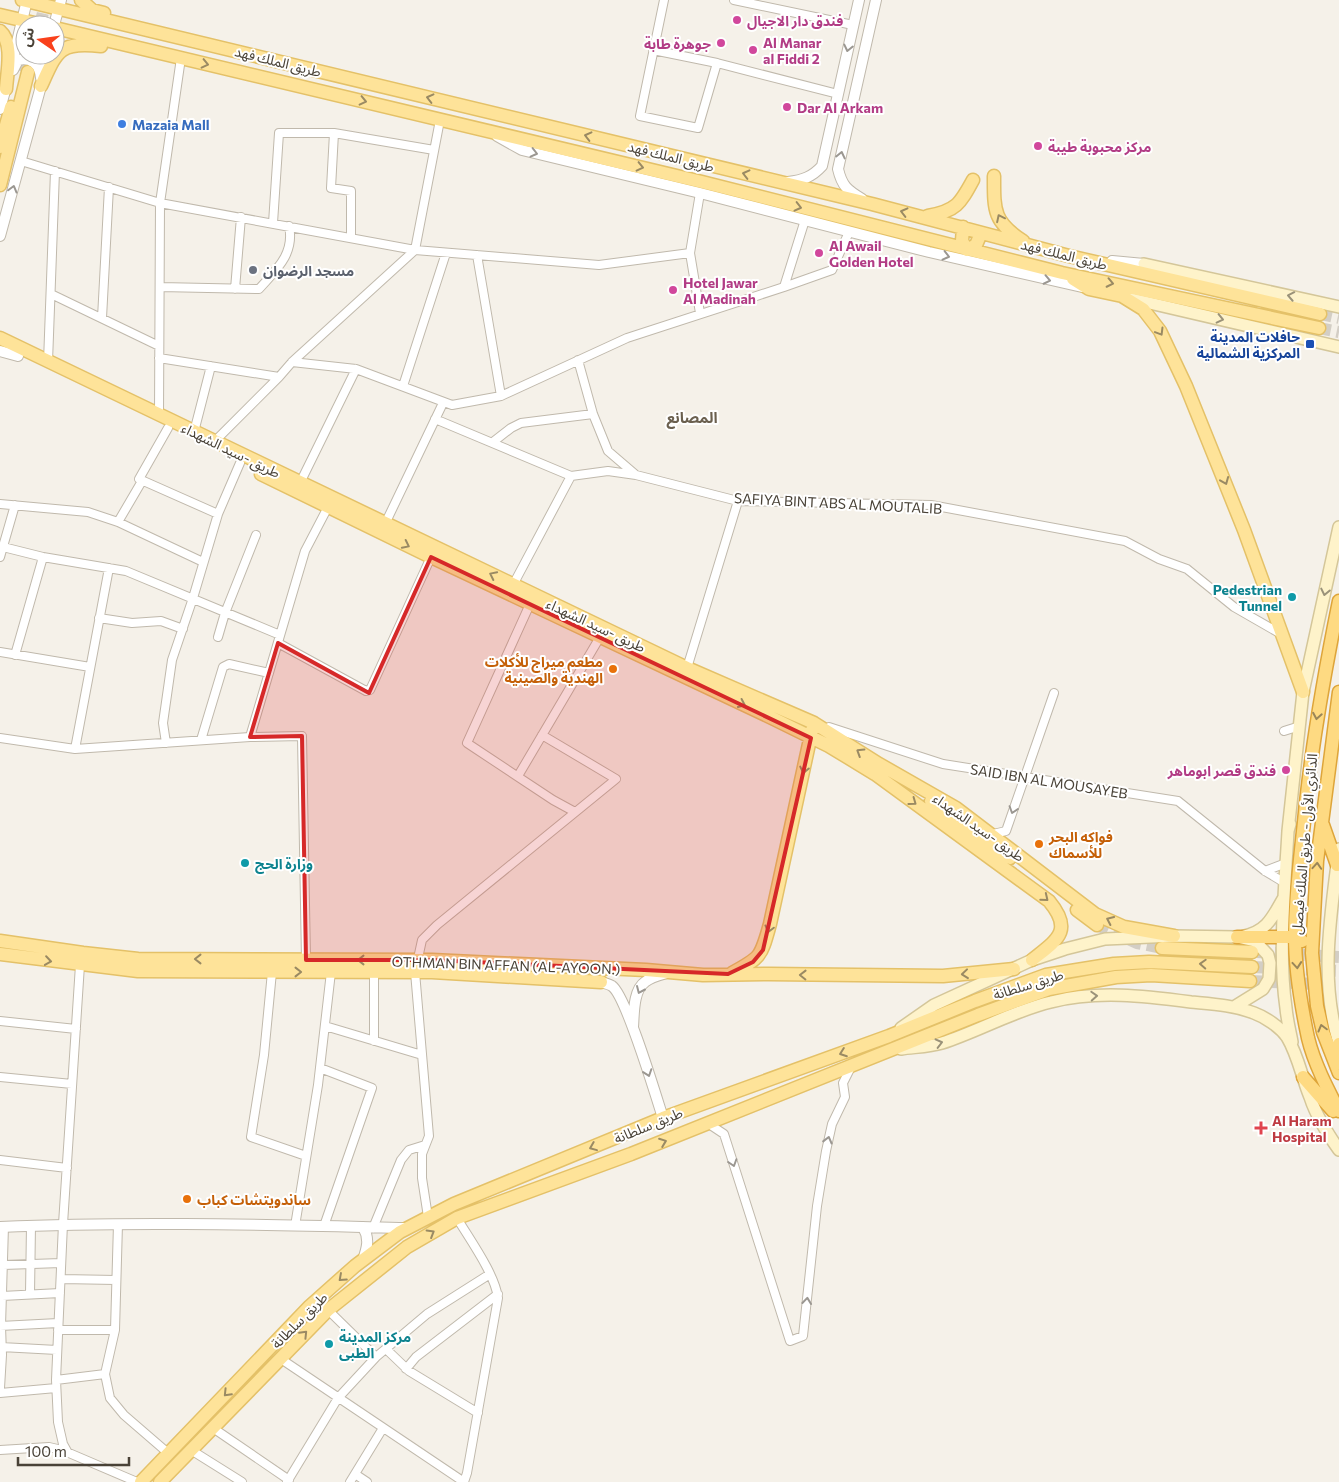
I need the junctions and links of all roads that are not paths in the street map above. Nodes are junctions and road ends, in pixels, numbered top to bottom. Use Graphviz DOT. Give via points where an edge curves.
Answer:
graph roads {
  1 [pos="25,0"];
  2 [pos="81,0"];
  3 [pos="664,0"];
  4 [pos="734,0"];
  5 [pos="859,0"];
  6 [pos="876,0"];
  7 [pos="60,5"];
  8 [pos="0,15"];
  9 [pos="23,15"];
  10 [pos="15,18"];
  11 [pos="853,25"];
  12 [pos="65,29"];
  13 [pos="0,31"];
  14 [pos="160,33"];
  15 [pos="15,49"];
  16 [pos="653,50"];
  17 [pos="154,52"];
  18 [pos="180,58"];
  19 [pos="717,63"];
  20 [pos="45,65"];
  21 [pos="41,86"];
  22 [pos="6,87"];
  23 [pos="838,94"];
  24 [pos="0,109"];
  25 [pos="440,120"];
  26 [pos="490,132"];
  27 [pos="334,133"];
  28 [pos="0,147"];
  29 [pos="434,150"];
  30 [pos="20,161"];
  31 [pos="55,171"];
  32 [pos="994,176"];
  33 [pos="973,180"];
  34 [pos="781,182"];
  35 [pos="0,185"];
  36 [pos="109,187"];
  37 [pos="700,193"];
  38 [pos="160,202"];
  39 [pos="872,204"];
  40 [pos="241,217"];
  41 [pos="923,217"];
  42 [pos="805,220"];
  43 [pos="273,224"];
  44 [pos="290,226"];
  45 [pos="963,227"];
  46 [pos="849,232"];
  47 [pos="981,233"];
  48 [pos="0,236"];
  49 [pos="351,238"];
  50 [pos="1032,246"];
  51 [pos="415,250"];
  52 [pos="967,250"];
  53 [pos="446,253"];
  54 [pos="690,253"];
  55 [pos="477,255"];
  56 [pos="1069,256"];
  57 [pos="1144,264"];
  58 [pos="1006,265"];
  59 [pos="1062,273"];
  60 [pos="160,287"];
  61 [pos="784,287"];
  62 [pos="235,289"];
  63 [pos="1089,289"];
  64 [pos="51,294"];
  65 [pos="1122,296"];
  66 [pos="1339,306"];
  67 [pos="700,313"];
  68 [pos="1320,314"];
  69 [pos="102,318"];
  70 [pos="1319,328"];
  71 [pos="0,330"];
  72 [pos="0,338"];
  73 [pos="159,346"];
  74 [pos="1339,347"];
  75 [pos="0,348"];
  76 [pos="0,351"];
  77 [pos="20,352"];
  78 [pos="159,358"];
  79 [pos="578,360"];
  80 [pos="48,362"];
  81 [pos="292,362"];
  82 [pos="211,366"];
  83 [pos="356,369"];
  84 [pos="279,377"];
  85 [pos="403,386"];
  86 [pos="502,396"];
  87 [pos="443,403"];
  88 [pos="593,414"];
  89 [pos="159,416"];
  90 [pos="435,419"];
  91 [pos="168,428"];
  92 [pos="194,432"];
  93 [pos="214,442"];
  94 [pos="493,442"];
  95 [pos="240,464"];
  96 [pos="636,475"];
  97 [pos="571,476"];
  98 [pos="142,480"];
  99 [pos="300,483"];
  100 [pos="738,501"];
  101 [pos="0,504"];
  102 [pos="15,505"];
  103 [pos="328,507"];
  104 [pos="218,514"];
  105 [pos="118,522"];
  106 [pos="385,524"];
  107 [pos="1339,528"];
  108 [pos="256,535"];
  109 [pos="3,547"];
  110 [pos="0,557"];
  111 [pos="43,557"];
  112 [pos="431,557"];
  113 [pos="204,562"];
  114 [pos="109,568"];
  115 [pos="513,585"];
  116 [pos="193,598"];
  117 [pos="1339,601"];
  118 [pos="530,604"];
  119 [pos="226,613"];
  120 [pos="100,618"];
  121 [pos="182,629"];
  122 [pos="280,635"];
  123 [pos="1284,635"];
  124 [pos="218,637"];
  125 [pos="600,638"];
  126 [pos="278,643"];
  127 [pos="0,652"];
  128 [pos="15,655"];
  129 [pos="90,667"];
  130 [pos="687,668"];
  131 [pos="269,672"];
  132 [pos="1304,692"];
  133 [pos="1339,692"];
  134 [pos="1054,693"];
  135 [pos="1339,697"];
  136 [pos="814,722"];
  137 [pos="1300,726"];
  138 [pos="1284,731"];
  139 [pos="542,734"];
  140 [pos="250,737"];
  141 [pos="0,738"];
  142 [pos="811,738"];
  143 [pos="201,740"];
  144 [pos="166,743"];
  145 [pos="1332,748"];
  146 [pos="75,749"];
  147 [pos="1311,751"];
  148 [pos="879,764"];
  149 [pos="518,776"];
  150 [pos="1024,777"];
  151 [pos="575,812"];
  152 [pos="1322,822"];
  153 [pos="1288,831"];
  154 [pos="993,834"];
  155 [pos="1339,848"];
  156 [pos="1286,863"];
  157 [pos="1338,866"];
  158 [pos="1265,871"];
  159 [pos="1285,884"];
  160 [pos="1285,896"];
  161 [pos="1096,926"];
  162 [pos="1174,936"];
  163 [pos="1289,937"];
  164 [pos="1334,937"];
  165 [pos="1238,938"];
  166 [pos="0,941"];
  167 [pos="1162,948"];
  168 [pos="1252,952"];
  169 [pos="1312,953"];
  170 [pos="0,954"];
  171 [pos="306,960"];
  172 [pos="1032,960"];
  173 [pos="80,965"];
  174 [pos="416,966"];
  175 [pos="1252,967"];
  176 [pos="1014,968"];
  177 [pos="272,972"];
  178 [pos="331,972"];
  179 [pos="374,972"];
  180 [pos="671,972"];
  181 [pos="728,974"];
  182 [pos="1250,981"];
  183 [pos="601,982"];
  184 [pos="1234,1007"];
  185 [pos="0,1021"];
  186 [pos="325,1026"];
  187 [pos="633,1028"];
  188 [pos="76,1029"];
  189 [pos="889,1036"];
  190 [pos="374,1041"];
  191 [pos="1339,1043"];
  192 [pos="891,1050"];
  193 [pos="1294,1054"];
  194 [pos="422,1055"];
  195 [pos="851,1067"];
  196 [pos="320,1068"];
  197 [pos="1337,1070"];
  198 [pos="0,1077"];
  199 [pos="1303,1077"];
  200 [pos="72,1084"];
  201 [pos="0,1086"];
  202 [pos="1339,1111"];
  203 [pos="1339,1117"];
  204 [pos="663,1118"];
  205 [pos="709,1124"];
  206 [pos="425,1145"];
  207 [pos="1339,1150"];
  208 [pos="306,1156"];
  209 [pos="0,1160"];
  210 [pos="66,1168"];
  211 [pos="428,1217"];
  212 [pos="457,1218"];
  213 [pos="63,1224"];
  214 [pos="118,1224"];
  215 [pos="31,1225"];
  216 [pos="2,1226"];
  217 [pos="295,1226"];
  218 [pos="324,1226"];
  219 [pos="368,1228"];
  220 [pos="408,1228"];
  221 [pos="363,1260"];
  222 [pos="61,1263"];
  223 [pos="30,1264"];
  224 [pos="3,1265"];
  225 [pos="490,1274"];
  226 [pos="60,1279"];
  227 [pos="116,1280"];
  228 [pos="60,1293"];
  229 [pos="30,1294"];
  230 [pos="498,1294"];
  231 [pos="2,1296"];
  232 [pos="328,1310"];
  233 [pos="0,1326"];
  234 [pos="58,1327"];
  235 [pos="114,1330"];
  236 [pos="386,1349"];
  237 [pos="58,1350"];
  238 [pos="1,1353"];
  239 [pos="376,1357"];
  240 [pos="281,1359"];
  241 [pos="406,1369"];
  242 [pos="105,1374"];
  243 [pos="56,1384"];
  244 [pos="0,1388"];
  245 [pos="0,1393"];
  246 [pos="338,1398"];
  247 [pos="478,1413"];
  248 [pos="213,1428"];
  249 [pos="383,1428"];
  250 [pos="0,1450"];
  251 [pos="191,1450"];
  252 [pos="68,1453"];
  253 [pos="168,1453"];
  254 [pos="355,1474"];
  255 [pos="288,1481"];
  256 [pos="139,1482"];
  257 [pos="160,1482"];
  258 [pos="242,1482"];
  259 [pos="350,1482"];
  260 [pos="367,1482"];
  261 [pos="464,1482"];
  1 -- 7 [label="main road, طريق الملك فهد"];
  1 -- 9 [label="street"];
  2 -- 14 [label="main road" via="92,10"];
  3 -- 16 [label="street"];
  4 -- 11 [label="street"];
  5 -- 11 [label="street"];
  39 -- 6 [label="street, one-way" via="853,194 842,182 838,169"];
  7 -- 14 [label="main road, طريق الملك فهد"];
  8 -- 10 [label="main road"];
  11 -- 23 [label="street, one-way"];
  12 -- 17 [label="main road, طريق الملك فهد"];
  13 -- 22 [label="main road" via="8,44"];
  34 -- 14 [label="main road, طريق الملك فهد, one-way"];
  15 -- 22 [label="street"];
  16 -- 19 [label="street"];
  16 -- 19 [label="street" via="640,116 698,128"];
  17 -- 18 [label="main road, طريق الملك فهد"];
  17 -- 21 [label="main road" via="71,45 58,53"];
  18 -- 25 [label="main road, طريق الملك فهد, one-way"];
  18 -- 38 [label="street"];
  19 -- 23 [label="street"];
  20 -- 21 [label="street"];
  21 -- 22 [label="street" via="38,67 25,58 18,60"];
  21 -- 30 [label="street"];
  22 -- 24 [label="street"];
  23 -- 34 [label="street" via="822,166 805,179"];
  25 -- 26 [label="main road, طريق الملك فهد"];
  25 -- 29 [label="street"];
  26 -- 37 [label="street, one-way" via="522,150"];
  26 -- 52 [label="main road, طريق الملك فهد, one-way"];
  27 -- 29 [label="street"];
  27 -- 43 [label="street" via="278,133"];
  27 -- 49 [label="street" via="331,188 351,191"];
  28 -- 35 [label="main road" via="24,71"];
  29 -- 51 [label="street"];
  30 -- 31 [label="street"];
  48 -- 30 [label="street, one-way"];
  31 -- 36 [label="street"];
  31 -- 64 [label="street"];
  50 -- 32 [label="main road, one-way" via="1001,224 994,202"];
  33 -- 41 [label="main road" via="956,206 945,213"];
  34 -- 39 [label="main road, طريق الملك فهد"];
  36 -- 38 [label="street"];
  36 -- 69 [label="street"];
  37 -- 42 [label="street"];
  37 -- 54 [label="street"];
  38 -- 40 [label="street"];
  38 -- 60 [label="street"];
  41 -- 39 [label="main road, طريق الملك فهد, one-way"];
  40 -- 43 [label="street"];
  40 -- 62 [label="street"];
  41 -- 45 [label="main road, طريق الملك فهد"];
  42 -- 46 [label="street"];
  42 -- 61 [label="street"];
  43 -- 44 [label="street"];
  44 -- 49 [label="street"];
  44 -- 62 [label="street" via="286,258 259,289"];
  45 -- 47 [label="main road, طريق الملك فهد"];
  45 -- 52 [label="main road" via="962,240"];
  46 -- 58 [label="street, one-way"];
  46 -- 61 [label="street" via="832,270"];
  47 -- 50 [label="main road, طريق الملك فهد"];
  47 -- 52 [label="main road" via="976,245"];
  49 -- 51 [label="street"];
  50 -- 56 [label="main road, طريق الملك فهد"];
  51 -- 53 [label="street"];
  51 -- 81 [label="street"];
  52 -- 58 [label="main road, طريق الملك فهد"];
  53 -- 55 [label="street"];
  53 -- 85 [label="street"];
  54 -- 55 [label="street" via="598,265"];
  54 -- 67 [label="street"];
  55 -- 86 [label="street"];
  56 -- 57 [label="street"];
  56 -- 68 [label="main road, طريق الملك فهد"];
  66 -- 57 [label="main road, one-way"];
  58 -- 59 [label="main road, طريق الملك فهد"];
  58 -- 63 [label="street, one-way"];
  59 -- 63 [label="main road"];
  59 -- 70 [label="main road, طريق الملك فهد, one-way"];
  60 -- 62 [label="street"];
  60 -- 73 [label="street"];
  61 -- 67 [label="street"];
  63 -- 65 [label="main road"];
  64 -- 69 [label="street"];
  64 -- 80 [label="street"];
  65 -- 74 [label="main road, one-way"];
  65 -- 123 [label="main road, one-way" via="1143,309 1160,331 1186,386 1243,541"];
  67 -- 79 [label="street" via="628,338"];
  69 -- 73 [label="street"];
  71 -- 77 [label="street"];
  72 -- 77 [label="main road, طريق -سيد الشهداء"];
  73 -- 78 [label="street"];
  75 -- 77 [label="main road, طريق -سيد الشهداء"];
  76 -- 77 [label="street"];
  77 -- 80 [label="main road, طريق -سيد الشهداء"];
  77 -- 91 [label="main road, طريق -سيد الشهداء"];
  78 -- 82 [label="street"];
  78 -- 89 [label="street"];
  79 -- 86 [label="street"];
  79 -- 88 [label="street"];
  80 -- 89 [label="main road, طريق -سيد الشهداء"];
  81 -- 83 [label="street"];
  81 -- 84 [label="street"];
  82 -- 84 [label="street"];
  82 -- 92 [label="street"];
  83 -- 85 [label="street"];
  83 -- 99 [label="street"];
  84 -- 93 [label="street"];
  85 -- 87 [label="street"];
  86 -- 87 [label="street" via="452,405"];
  87 -- 90 [label="street"];
  88 -- 94 [label="street" via="521,423"];
  88 -- 96 [label="street" via="608,451"];
  89 -- 92 [label="main road, طريق -سيد الشهداء"];
  90 -- 94 [label="street"];
  90 -- 106 [label="street"];
  91 -- 95 [label="main road, طريق -سيد الشهداء"];
  91 -- 98 [label="street" via="139,479"];
  92 -- 93 [label="main road, طريق -سيد الشهداء"];
  93 -- 99 [label="main road, طريق -سيد الشهداء"];
  94 -- 97 [label="street"];
  95 -- 103 [label="main road, طريق -سيد الشهداء"];
  95 -- 104 [label="street"];
  96 -- 97 [label="street, SAFIYA BINT ABS AL MOUTALIB" via="608,471"];
  96 -- 100 [label="street, SAFIYA BINT ABS AL MOUTALIB"];
  97 -- 115 [label="street"];
  98 -- 104 [label="street"];
  98 -- 105 [label="street"];
  99 -- 106 [label="main road, طريق -سيد الشهداء"];
  100 -- 123 [label="street, SAFIYA BINT ABS AL MOUTALIB" via="931,505 1125,541 1187,569 1234,607"];
  100 -- 130 [label="street"];
  101 -- 102 [label="street"];
  102 -- 105 [label="street" via="88,512"];
  102 -- 109 [label="street"];
  103 -- 112 [label="main road, طريق -سيد الشهداء, one-way"];
  103 -- 122 [label="street" via="306,551"];
  104 -- 113 [label="street"];
  105 -- 113 [label="street"];
  115 -- 106 [label="main road, طريق -سيد الشهداء, one-way"];
  107 -- 132 [label="main road, one-way"];
  108 -- 119 [label="street"];
  109 -- 110 [label="street"];
  109 -- 111 [label="street"];
  111 -- 114 [label="street"];
  111 -- 128 [label="street"];
  112 -- 118 [label="main road, طريق -سيد الشهداء"];
  112 -- 126 [label="street" via="370,690 366,691"];
  113 -- 116 [label="street"];
  114 -- 116 [label="street" via="126,571"];
  114 -- 120 [label="street"];
  115 -- 130 [label="main road, طريق -سيد الشهداء"];
  116 -- 119 [label="street"];
  116 -- 121 [label="street"];
  117 -- 147 [label="highway, الدائري الأول - طريق الملك فيصل, one-way"];
  118 -- 125 [label="main road, طريق -سيد الشهداء"];
  118 -- 149 [label="street" via="467,743"];
  119 -- 122 [label="street"];
  119 -- 124 [label="street"];
  120 -- 121 [label="street" via="132,624 162,621"];
  120 -- 129 [label="street"];
  121 -- 144 [label="street" via="172,660 164,723"];
  122 -- 126 [label="street"];
  123 -- 132 [label="main road"];
  125 -- 139 [label="street"];
  125 -- 142 [label="main road, طريق -سيد الشهداء, one-way"];
  126 -- 131 [label="street"];
  127 -- 128 [label="street"];
  128 -- 129 [label="street"];
  129 -- 146 [label="street"];
  130 -- 136 [label="main road, طريق -سيد الشهداء"];
  131 -- 140 [label="street"];
  131 -- 143 [label="street" via="229,664 223,667"];
  132 -- 137 [label="main road"];
  133 -- 135 [label="highway, الدائري الأول - طريق الملك فيصل"];
  134 -- 150 [label="street"];
  135 -- 145 [label="highway, الدائري الأول - طريق الملك فيصل"];
  136 -- 142 [label="main road"];
  148 -- 136 [label="main road, طريق -سيد الشهداء, one-way"];
  136 -- 150 [label="street, SAID IBN AL MOUSAYEB" via="943,764"];
  137 -- 138 [label="street"];
  137 -- 153 [label="main road"];
  139 -- 149 [label="street"];
  139 -- 151 [label="street" via="616,779"];
  140 -- 143 [label="street"];
  140 -- 171 [label="street" via="302,736"];
  141 -- 146 [label="street"];
  142 -- 172 [label="main road, طريق -سيد الشهداء, one-way" via="875,774 1050,901 1059,912 1062,921 1060,931 1056,941"];
  142 -- 181 [label="main road, one-way" via="763,950 753,962"];
  143 -- 144 [label="street"];
  144 -- 146 [label="street"];
  145 -- 147 [label="highway"];
  145 -- 152 [label="highway, الدائري الأول - طريق الملك فيصل"];
  147 -- 153 [label="main road"];
  147 -- 163 [label="highway, الدائري الأول - طريق الملك فيصل"];
  148 -- 154 [label="main road, طريق -سيد الشهداء" via="956,808"];
  148 -- 161 [label="main road" via="1018,864"];
  149 -- 151 [label="street"];
  150 -- 154 [label="street, one-way" via="1006,831"];
  150 -- 158 [label="street, SAID IBN AL MOUSAYEB" via="1178,801"];
  151 -- 174 [label="street" via="437,925 422,940"];
  152 -- 157 [label="highway"];
  169 -- 152 [label="highway, الدائري الأول - طريق الملك فيصل, one-way"];
  153 -- 156 [label="main road"];
  162 -- 154 [label="main road, طريق -سيد الشهداء, one-way" via="1124,926 1096,914"];
  155 -- 157 [label="main road"];
  156 -- 158 [label="street"];
  156 -- 159 [label="main road"];
  157 -- 164 [label="main road"];
  158 -- 159 [label="street, SAID IBN AL MOUSAYEB"];
  159 -- 160 [label="main road"];
  160 -- 163 [label="main road"];
  160 -- 165 [label="main road" via="1266,926"];
  162 -- 165 [label="main road"];
  162 -- 172 [label="main road" via="1105,939"];
  163 -- 165 [label="highway"];
  163 -- 169 [label="highway" via="1304,942"];
  163 -- 193 [label="main road" via="1283,962"];
  163 -- 202 [label="highway, الدائري الأول - طريق الملك فيصل, one-way" via="1308,1039"];
  164 -- 191 [label="main road" via="1328,984"];
  165 -- 184 [label="main road" via="1255,941 1268,955 1270,963 1269,978 1263,989"];
  171 -- 166 [label="main road, OTHMAN BIN AFFAN (AL-AYOON.), one-way" via="138,959"];
  167 -- 168 [label="main road"];
  197 -- 169 [label="highway, الدائري الأول - طريق الملك فيصل, one-way" via="1317,1006"];
  170 -- 173 [label="main road, OTHMAN BIN AFFAN (AL-AYOON.), one-way"];
  174 -- 171 [label="main road, OTHMAN BIN AFFAN (AL-AYOON.), one-way"];
  172 -- 176 [label="main road"];
  173 -- 177 [label="main road, OTHMAN BIN AFFAN (AL-AYOON.)" via="138,971"];
  173 -- 188 [label="street"];
  174 -- 179 [label="main road, OTHMAN BIN AFFAN (AL-AYOON.)"];
  174 -- 180 [label="main road, OTHMAN BIN AFFAN (AL-AYOON.)"];
  174 -- 183 [label="main road, OTHMAN BIN AFFAN (AL-AYOON.)"];
  174 -- 194 [label="street"];
  175 -- 189 [label="main road, طريق سلطانة, one-way" via="1149,962 1046,975"];
  176 -- 181 [label="main road, OTHMAN BIN AFFAN (AL-AYOON.), one-way" via="943,976"];
  176 -- 189 [label="main road" via="934,1004"];
  177 -- 178 [label="main road, OTHMAN BIN AFFAN (AL-AYOON.), one-way"];
  177 -- 208 [label="street" via="264,1055 251,1137"];
  178 -- 179 [label="main road, OTHMAN BIN AFFAN (AL-AYOON.)"];
  178 -- 186 [label="street"];
  179 -- 190 [label="street"];
  180 -- 181 [label="main road, OTHMAN BIN AFFAN (AL-AYOON.)"];
  180 -- 187 [label="street, one-way" via="640,986"];
  182 -- 192 [label="main road, طريق سلطانة" via="1151,975 1084,982 1021,998"];
  183 -- 187 [label="street" via="612,986 620,996"];
  192 -- 184 [label="main road, one-way" via="940,1043 1014,1014 1076,997 1153,997"];
  184 -- 193 [label="main road" via="1272,1023 1287,1036"];
  185 -- 188 [label="street"];
  186 -- 190 [label="street"];
  186 -- 196 [label="street"];
  187 -- 204 [label="street, one-way"];
  188 -- 200 [label="street"];
  189 -- 204 [label="main road, طريق سلطانة, one-way"];
  190 -- 194 [label="street"];
  191 -- 197 [label="highway"];
  192 -- 195 [label="main road, طريق سلطانة"];
  193 -- 199 [label="main road"];
  194 -- 206 [label="street" via="429,1136"];
  195 -- 205 [label="main road, طريق سلطانة"];
  205 -- 195 [label="street, one-way" via="724,1134 790,1341 803,1336 826,1151 832,1124 845,1097 843,1083"];
  196 -- 208 [label="street"];
  196 -- 218 [label="street" via="372,1088"];
  198 -- 200 [label="street"];
  198 -- 201 [label="street"];
  199 -- 203 [label="highway"];
  199 -- 207 [label="main road" via="1324,1127"];
  200 -- 210 [label="street"];
  204 -- 211 [label="main road, طريق سلطانة, one-way"];
  212 -- 205 [label="main road, طريق سلطانة, one-way"];
  206 -- 211 [label="street" via="422,1178"];
  206 -- 219 [label="street" via="409,1150 401,1160"];
  208 -- 217 [label="street"];
  209 -- 210 [label="street"];
  210 -- 213 [label="street"];
  211 -- 220 [label="main road, طريق سلطانة"];
  212 -- 225 [label="street"];
  232 -- 212 [label="main road, طريق سلطانة, one-way" via="407,1247"];
  213 -- 214 [label="street"];
  213 -- 215 [label="street"];
  213 -- 222 [label="street"];
  214 -- 217 [label="street"];
  214 -- 227 [label="street"];
  215 -- 216 [label="street"];
  215 -- 223 [label="street"];
  216 -- 224 [label="street"];
  217 -- 218 [label="street"];
  218 -- 219 [label="street"];
  219 -- 220 [label="street"];
  219 -- 221 [label="street"];
  220 -- 221 [label="main road, طريق سلطانة"];
  221 -- 253 [label="main road, طريق سلطانة, one-way" via="310,1306"];
  222 -- 223 [label="street"];
  222 -- 226 [label="street"];
  223 -- 224 [label="street"];
  223 -- 229 [label="street"];
  224 -- 231 [label="street"];
  225 -- 230 [label="street"];
  225 -- 236 [label="street" via="427,1314"];
  226 -- 227 [label="street"];
  226 -- 228 [label="street"];
  227 -- 235 [label="street"];
  228 -- 229 [label="street"];
  228 -- 234 [label="street"];
  229 -- 231 [label="street"];
  230 -- 241 [label="street" via="416,1357"];
  230 -- 247 [label="street"];
  231 -- 233 [label="street"];
  232 -- 239 [label="street"];
  240 -- 232 [label="main road, طريق سلطانة, one-way"];
  233 -- 234 [label="street"];
  233 -- 238 [label="street"];
  234 -- 235 [label="street"];
  234 -- 237 [label="street"];
  235 -- 242 [label="street"];
  236 -- 239 [label="street"];
  236 -- 241 [label="street"];
  237 -- 238 [label="street"];
  237 -- 243 [label="street"];
  238 -- 244 [label="street"];
  239 -- 246 [label="street"];
  240 -- 246 [label="street"];
  240 -- 248 [label="main road, طريق سلطانة"];
  241 -- 247 [label="street"];
  242 -- 243 [label="street"];
  242 -- 253 [label="street" via="110,1398 124,1415"];
  243 -- 245 [label="street"];
  243 -- 252 [label="street" via="58,1422"];
  246 -- 249 [label="street"];
  246 -- 255 [label="street"];
  247 -- 261 [label="street"];
  248 -- 251 [label="main road, طريق سلطانة"];
  248 -- 255 [label="street"];
  249 -- 254 [label="street"];
  249 -- 261 [label="street"];
  250 -- 252 [label="street" via="49,1448"];
  251 -- 257 [label="main road, طريق سلطانة"];
  251 -- 258 [label="street"];
  252 -- 256 [label="street"];
  253 -- 256 [label="main road, طريق سلطانة"];
  254 -- 259 [label="street"];
  254 -- 260 [label="street"];
}
